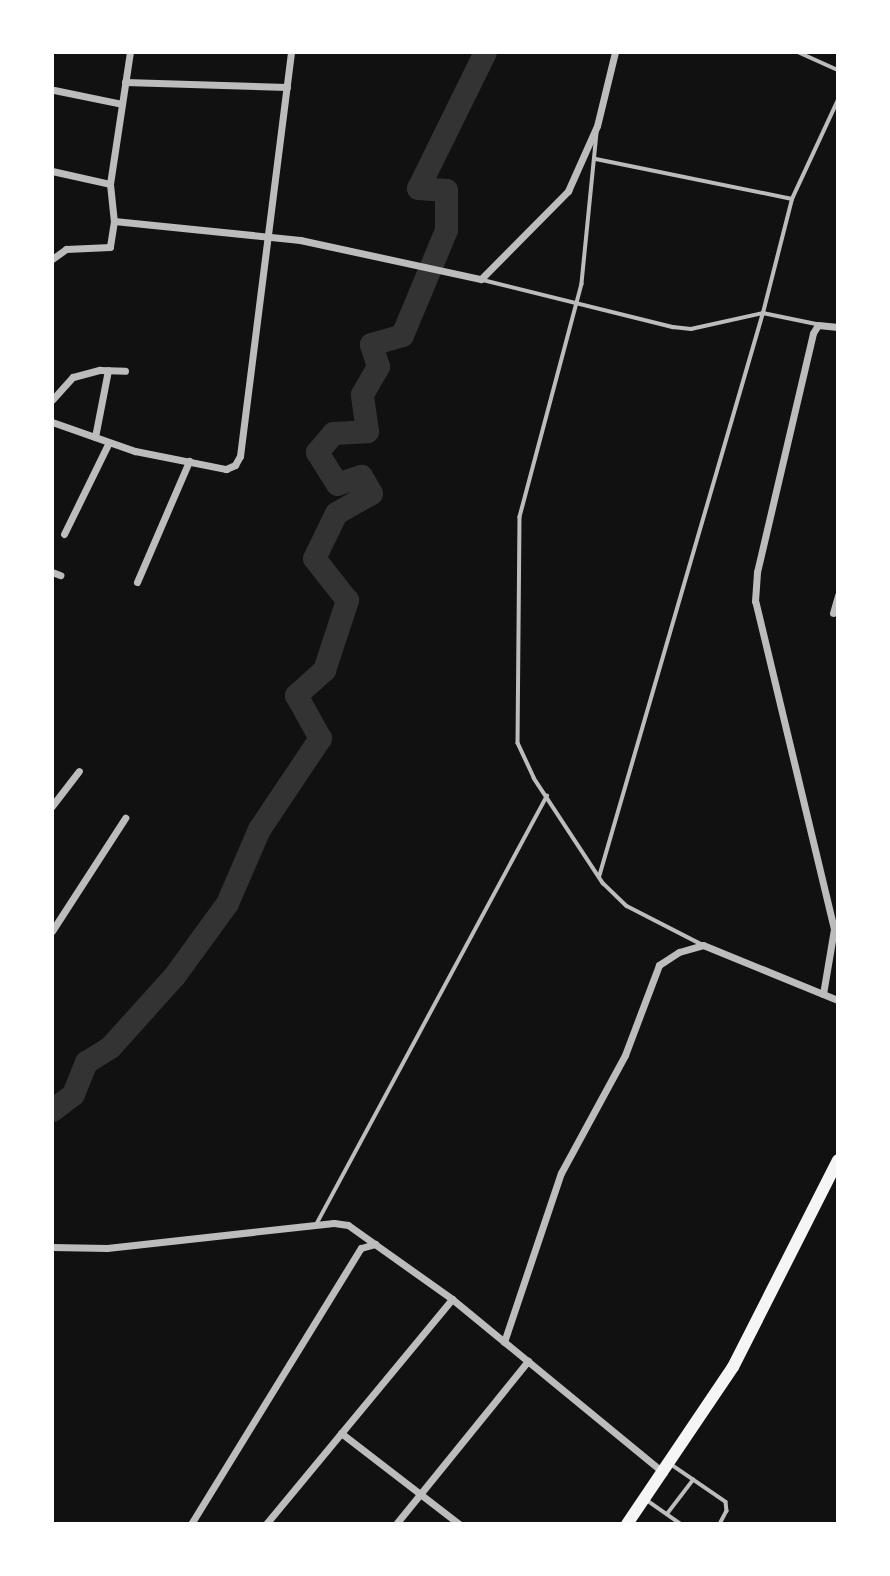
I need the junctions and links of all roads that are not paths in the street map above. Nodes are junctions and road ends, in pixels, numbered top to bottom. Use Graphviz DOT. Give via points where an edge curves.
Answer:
graph roads {
  1 [pos="130,52"];
  2 [pos="290,52"];
  3 [pos="615,52"];
  4 [pos="798,52"];
  5 [pos="838,69"];
  6 [pos="125,82"];
  7 [pos="286,87"];
  8 [pos="54,90"];
  9 [pos="838,100"];
  10 [pos="122,104"];
  11 [pos="597,126"];
  12 [pos="596,159"];
  13 [pos="52,171"];
  14 [pos="110,184"];
  15 [pos="792,199"];
  16 [pos="114,221"];
  17 [pos="269,237"];
  18 [pos="54,256"];
  19 [pos="481,279"];
  20 [pos="576,305"];
  21 [pos="763,313"];
  22 [pos="818,325"];
  23 [pos="838,327"];
  24 [pos="108,370"];
  25 [pos="125,371"];
  26 [pos="52,400"];
  27 [pos="52,422"];
  28 [pos="95,438"];
  29 [pos="109,442"];
  30 [pos="190,461"];
  31 [pos="64,534"];
  32 [pos="137,582"];
  33 [pos="838,595"];
  34 [pos="833,613"];
  35 [pos="79,771"];
  36 [pos="547,796"];
  37 [pos="52,806"];
  38 [pos="125,818"];
  39 [pos="599,877"];
  40 [pos="52,931"];
  41 [pos="703,945"];
  42 [pos="822,994"];
  43 [pos="838,1000"];
  44 [pos="838,1160"];
  45 [pos="316,1224"];
  46 [pos="379,1245"];
  47 [pos="52,1247"];
  48 [pos="452,1299"];
  49 [pos="504,1342"];
  50 [pos="528,1361"];
  51 [pos="341,1433"];
  52 [pos="668,1469"];
  53 [pos="693,1479"];
  54 [pos="420,1494"];
  55 [pos="645,1500"];
  56 [pos="667,1514"];
  57 [pos="191,1524"];
  58 [pos="266,1524"];
  59 [pos="396,1524"];
  60 [pos="459,1524"];
  61 [pos="627,1524"];
  62 [pos="681,1524"];
  63 [pos="720,1524"];
  1 -- 6 [label="street"];
  2 -- 7 [label="street"];
  3 -- 11 [label="street"];
  4 -- 5 [label="lane"];
  6 -- 7 [label="street"];
  6 -- 10 [label="street"];
  7 -- 17 [label="street"];
  8 -- 10 [label="street"];
  9 -- 15 [label="lane"];
  10 -- 14 [label="street"];
  11 -- 12 [label="lane"];
  11 -- 19 [label="street" via="568,191"];
  12 -- 15 [label="lane"];
  12 -- 20 [label="lane"];
  13 -- 14 [label="street"];
  14 -- 16 [label="street"];
  15 -- 21 [label="lane"];
  16 -- 17 [label="street"];
  16 -- 18 [label="street" via="110,247 66,249"];
  17 -- 19 [label="street"];
  17 -- 30 [label="street" via="240,456 226,469"];
  19 -- 20 [label="lane"];
  20 -- 21 [label="lane" via="691,329"];
  20 -- 36 [label="lane" via="526,488 519,537 518,743"];
  21 -- 22 [label="lane"];
  21 -- 39 [label="lane"];
  22 -- 23 [label="street"];
  22 -- 42 [label="street" via="757,572 755,601 834,929"];
  24 -- 25 [label="street"];
  24 -- 26 [label="street" via="73,377"];
  24 -- 28 [label="street"];
  27 -- 28 [label="street"];
  28 -- 29 [label="street"];
  29 -- 30 [label="street"];
  29 -- 31 [label="street"];
  30 -- 32 [label="street"];
  33 -- 34 [label="street"];
  35 -- 37 [label="street"];
  36 -- 39 [label="lane"];
  36 -- 45 [label="lane"];
  38 -- 40 [label="street"];
  39 -- 41 [label="lane" via="627,906"];
  41 -- 42 [label="street"];
  41 -- 49 [label="street" via="668,958 652,978 625,1055 561,1173"];
  42 -- 43 [label="street"];
  44 -- 52 [label="highway" via="733,1367"];
  45 -- 46 [label="street" via="348,1225"];
  45 -- 47 [label="street" via="107,1248"];
  46 -- 48 [label="street"];
  46 -- 57 [label="street" via="365,1243 361,1248"];
  48 -- 49 [label="street"];
  48 -- 51 [label="street"];
  49 -- 50 [label="street"];
  50 -- 52 [label="street"];
  50 -- 54 [label="street"];
  51 -- 54 [label="street"];
  51 -- 58 [label="street"];
  52 -- 53 [label="lane"];
  52 -- 55 [label="highway"];
  53 -- 56 [label="lane"];
  53 -- 63 [label="lane" via="726,1503"];
  54 -- 59 [label="street"];
  54 -- 60 [label="street"];
  55 -- 56 [label="lane"];
  55 -- 61 [label="highway"];
  56 -- 62 [label="lane"];
}
